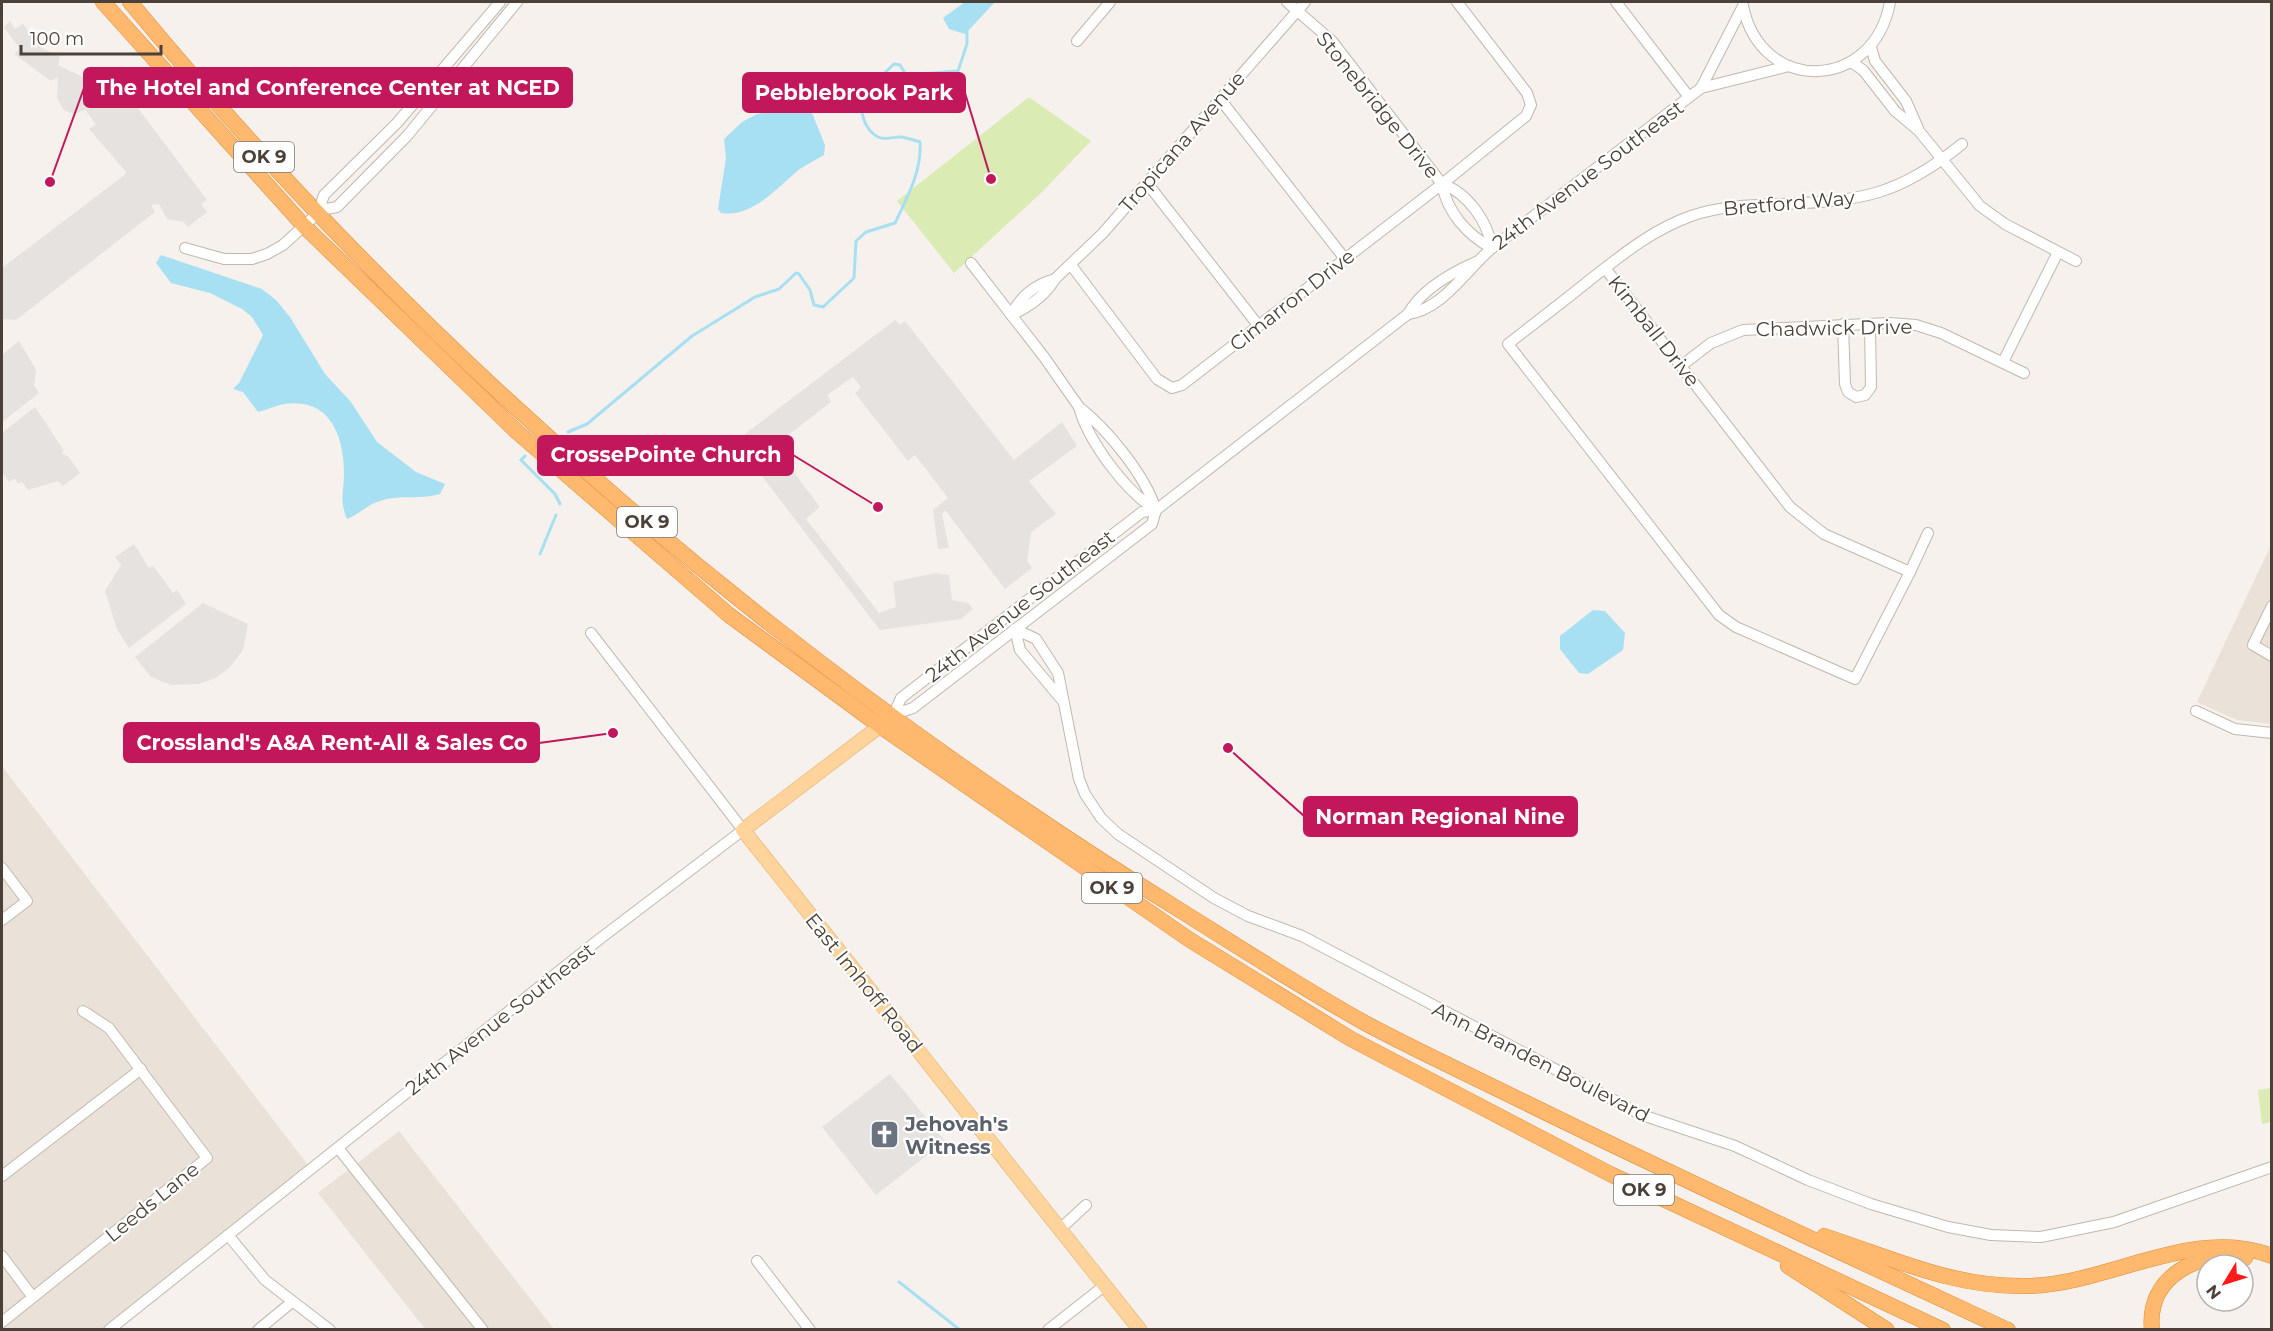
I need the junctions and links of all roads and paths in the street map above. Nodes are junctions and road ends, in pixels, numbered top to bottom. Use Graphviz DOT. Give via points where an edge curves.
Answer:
graph roads {
  1 [pos="103,2"];
  2 [pos="130,2"];
  3 [pos="500,2"];
  4 [pos="517,2"];
  5 [pos="1110,2"];
  6 [pos="1287,2"];
  7 [pos="1305,2"];
  8 [pos="1457,2"];
  9 [pos="1616,2"];
  10 [pos="1890,2"];
  11 [pos="1743,4"];
  12 [pos="1298,11"];
  13 [pos="1077,41"];
  14 [pos="1871,47"];
  15 [pos="1851,63"];
  16 [pos="1789,66"];
  17 [pos="1701,88"];
  18 [pos="1689,97"];
  19 [pos="1220,99"];
  20 [pos="1919,131"];
  21 [pos="1962,144"];
  22 [pos="1942,160"];
  23 [pos="1147,183"];
  24 [pos="1442,184"];
  25 [pos="320,212"];
  26 [pos="304,226"];
  27 [pos="185,248"];
  28 [pos="1492,248"];
  29 [pos="2058,252"];
  30 [pos="1345,259"];
  31 [pos="2076,261"];
  32 [pos="970,263"];
  33 [pos="1071,265"];
  34 [pos="1605,268"];
  35 [pos="1011,315"];
  36 [pos="1843,324"];
  37 [pos="1870,324"];
  38 [pos="1258,326"];
  39 [pos="2003,362"];
  40 [pos="1681,366"];
  41 [pos="2024,373"];
  42 [pos="1156,510"];
  43 [pos="1928,533"];
  44 [pos="1910,572"];
  45 [pos="2271,606"];
  46 [pos="1015,630"];
  47 [pos="591,633"];
  48 [pos="2271,656"];
  49 [pos="1062,700"];
  50 [pos="2196,711"];
  51 [pos="894,715"];
  52 [pos="880,726"];
  53 [pos="2271,733"];
  54 [pos="743,830"];
  55 [pos="2,868"];
  56 [pos="2,920"];
  57 [pos="83,1011"];
  58 [pos="141,1069"];
  59 [pos="338,1148"];
  60 [pos="2271,1167"];
  61 [pos="2,1176"];
  62 [pos="1086,1205"];
  63 [pos="1761,1216"];
  64 [pos="1059,1230"];
  65 [pos="228,1234"];
  66 [pos="1753,1242"];
  67 [pos="2,1256"];
  68 [pos="2271,1256"];
  69 [pos="758,1261"];
  70 [pos="2271,1266"];
  71 [pos="1104,1286"];
  72 [pos="32,1296"];
  73 [pos="292,1302"];
  74 [pos="2,1322"];
  75 [pos="109,1329"];
  76 [pos="258,1329"];
  77 [pos="330,1329"];
  78 [pos="483,1329"];
  79 [pos="810,1329"];
  80 [pos="1048,1329"];
  81 [pos="1140,1329"];
  82 [pos="1887,1329"];
  83 [pos="1943,1329"];
  84 [pos="2008,1329"];
  85 [pos="2152,1329"];
  1 -- 26 [label="highway, OK 9"];
  2 -- 25 [label="highway, OK 9" via="211,99"];
  3 -- 25 [label="street" via="397,123 324,195"];
  4 -- 25 [label="street" via="407,136 337,207"];
  5 -- 13 [label="street"];
  6 -- 12 [label="street, Stonebridge Drive"];
  7 -- 12 [label="street, Tropicana Avenue"];
  8 -- 24 [label="street, Cimarron Drive" via="1527,93 1531,105 1518,123"];
  9 -- 18 [label="street"];
  10 -- 14 [label="street, 24th Avenue Southeast" via="1885,26"];
  11 -- 16 [label="street, 24th Avenue Southeast" via="1755,37 1766,51"];
  11 -- 17 [label="street, 24th Avenue Southeast"];
  12 -- 19 [label="street, Tropicana Avenue"];
  12 -- 24 [label="street, Stonebridge Drive" via="1344,56"];
  14 -- 15 [label="street, 24th Avenue Southeast"];
  14 -- 20 [label="street" via="1872,57 1906,101"];
  15 -- 16 [label="street, 24th Avenue Southeast" via="1821,71"];
  15 -- 20 [label="street" via="1863,70 1895,111"];
  16 -- 17 [label="street, 24th Avenue Southeast"];
  17 -- 18 [label="street, 24th Avenue Southeast"];
  18 -- 28 [label="street, 24th Avenue Southeast"];
  19 -- 23 [label="street, Tropicana Avenue"];
  19 -- 30 [label="street"];
  20 -- 22 [label="street"];
  21 -- 22 [label="street, Bretford Way"];
  22 -- 29 [label="street" via="1970,196 1991,214"];
  22 -- 34 [label="street, Bretford Way" via="1896,187 1860,198 1737,206 1691,216 1647,236"];
  23 -- 33 [label="street, Tropicana Avenue"];
  23 -- 38 [label="street"];
  24 -- 28 [label="street, Stonebridge Drive" via="1446,202 1474,239"];
  24 -- 28 [label="street, Stonebridge Drive" via="1458,190 1489,230"];
  24 -- 30 [label="street, Cimarron Drive"];
  25 -- 26 [label="street"];
  25 -- 51 [label="highway, OK 9" via="478,372 595,477 816,661"];
  26 -- 27 [label="street" via="283,245 252,259 224,259"];
  26 -- 52 [label="highway, OK 9" via="516,431 729,615"];
  28 -- 42 [label="street, 24th Avenue Southeast" via="1416,299 1408,314"];
  29 -- 31 [label="street"];
  29 -- 39 [label="street"];
  30 -- 38 [label="street, Cimarron Drive"];
  32 -- 35 [label="street"];
  33 -- 35 [label="street, Tropicana Avenue" via="1048,291"];
  33 -- 38 [label="street, Cimarron Drive" via="1156,379 1172,388 1182,385"];
  34 -- 40 [label="street, Kimball Drive"];
  34 -- 44 [label="street, Bretford Way" via="1508,344 1719,615 1736,627 1855,679"];
  35 -- 42 [label="street" via="1079,407 1097,422 1150,490"];
  36 -- 37 [label="street, Chadwick Drive"];
  36 -- 37 [label="street" via="1845,384 1856,397 1865,395 1871,387"];
  36 -- 40 [label="street, Chadwick Drive" via="1734,332 1711,343"];
  37 -- 39 [label="street, Chadwick Drive" via="1904,323 1928,328"];
  39 -- 41 [label="street, Chadwick Drive"];
  40 -- 44 [label="street, Kimball Drive" via="1790,507 1824,534"];
  42 -- 46 [label="street, 24th Avenue Southeast" via="1152,524"];
  42 -- 51 [label="street, 24th Avenue Southeast" via="1142,512 901,698"];
  43 -- 44 [label="street"];
  45 -- 48 [label="street" via="2253,645"];
  46 -- 49 [label="street, Ann Branden Boulevard" via="1020,650"];
  46 -- 49 [label="street, Ann Branden Boulevard" via="1036,639 1048,656 1058,673"];
  46 -- 51 [label="street, 24th Avenue Southeast" via="913,708"];
  47 -- 54 [label="street, East Imhoff Road"];
  49 -- 60 [label="street, Ann Branden Boulevard" via="1079,779 1101,818 1118,834 1214,898 1248,916 1302,936 1642,1115 1735,1146 1808,1180 1948,1227 2041,1237 2114,1222"];
  50 -- 53 [label="street" via="2235,729"];
  51 -- 52 [label="main road, 24th Avenue Southeast"];
  51 -- 63 [label="highway, OK 9" via="1043,824 1367,1024"];
  52 -- 54 [label="main road, 24th Avenue Southeast"];
  52 -- 66 [label="highway, OK 9" via="1190,940 1351,1039 1577,1158"];
  54 -- 59 [label="street, 24th Avenue Southeast"];
  54 -- 64 [label="main road, East Imhoff Road"];
  55 -- 56 [label="street" via="27,901"];
  57 -- 58 [label="street, Leeds Lane" via="109,1028"];
  58 -- 61 [label="street"];
  58 -- 72 [label="street, Leeds Lane" via="207,1158"];
  59 -- 65 [label="street, 24th Avenue Southeast"];
  59 -- 78 [label="street"];
  62 -- 64 [label="street"];
  63 -- 68 [label="highway" via="1946,1278 2000,1286 2074,1281 2202,1247 2244,1248"];
  63 -- 84 [label="highway, OK 9"];
  64 -- 71 [label="main road, East Imhoff Road"];
  65 -- 73 [label="street" via="266,1280"];
  65 -- 75 [label="street, 24th Avenue Southeast"];
  66 -- 82 [label="highway"];
  66 -- 83 [label="highway, OK 9"];
  67 -- 72 [label="street"];
  69 -- 79 [label="street"];
  70 -- 85 [label="highway" via="2236,1257 2197,1260 2168,1280 2153,1310"];
  71 -- 80 [label="street"];
  71 -- 81 [label="main road, East Imhoff Road"];
  72 -- 74 [label="street, Leeds Lane"];
  73 -- 76 [label="street"];
  73 -- 77 [label="street"];
}
